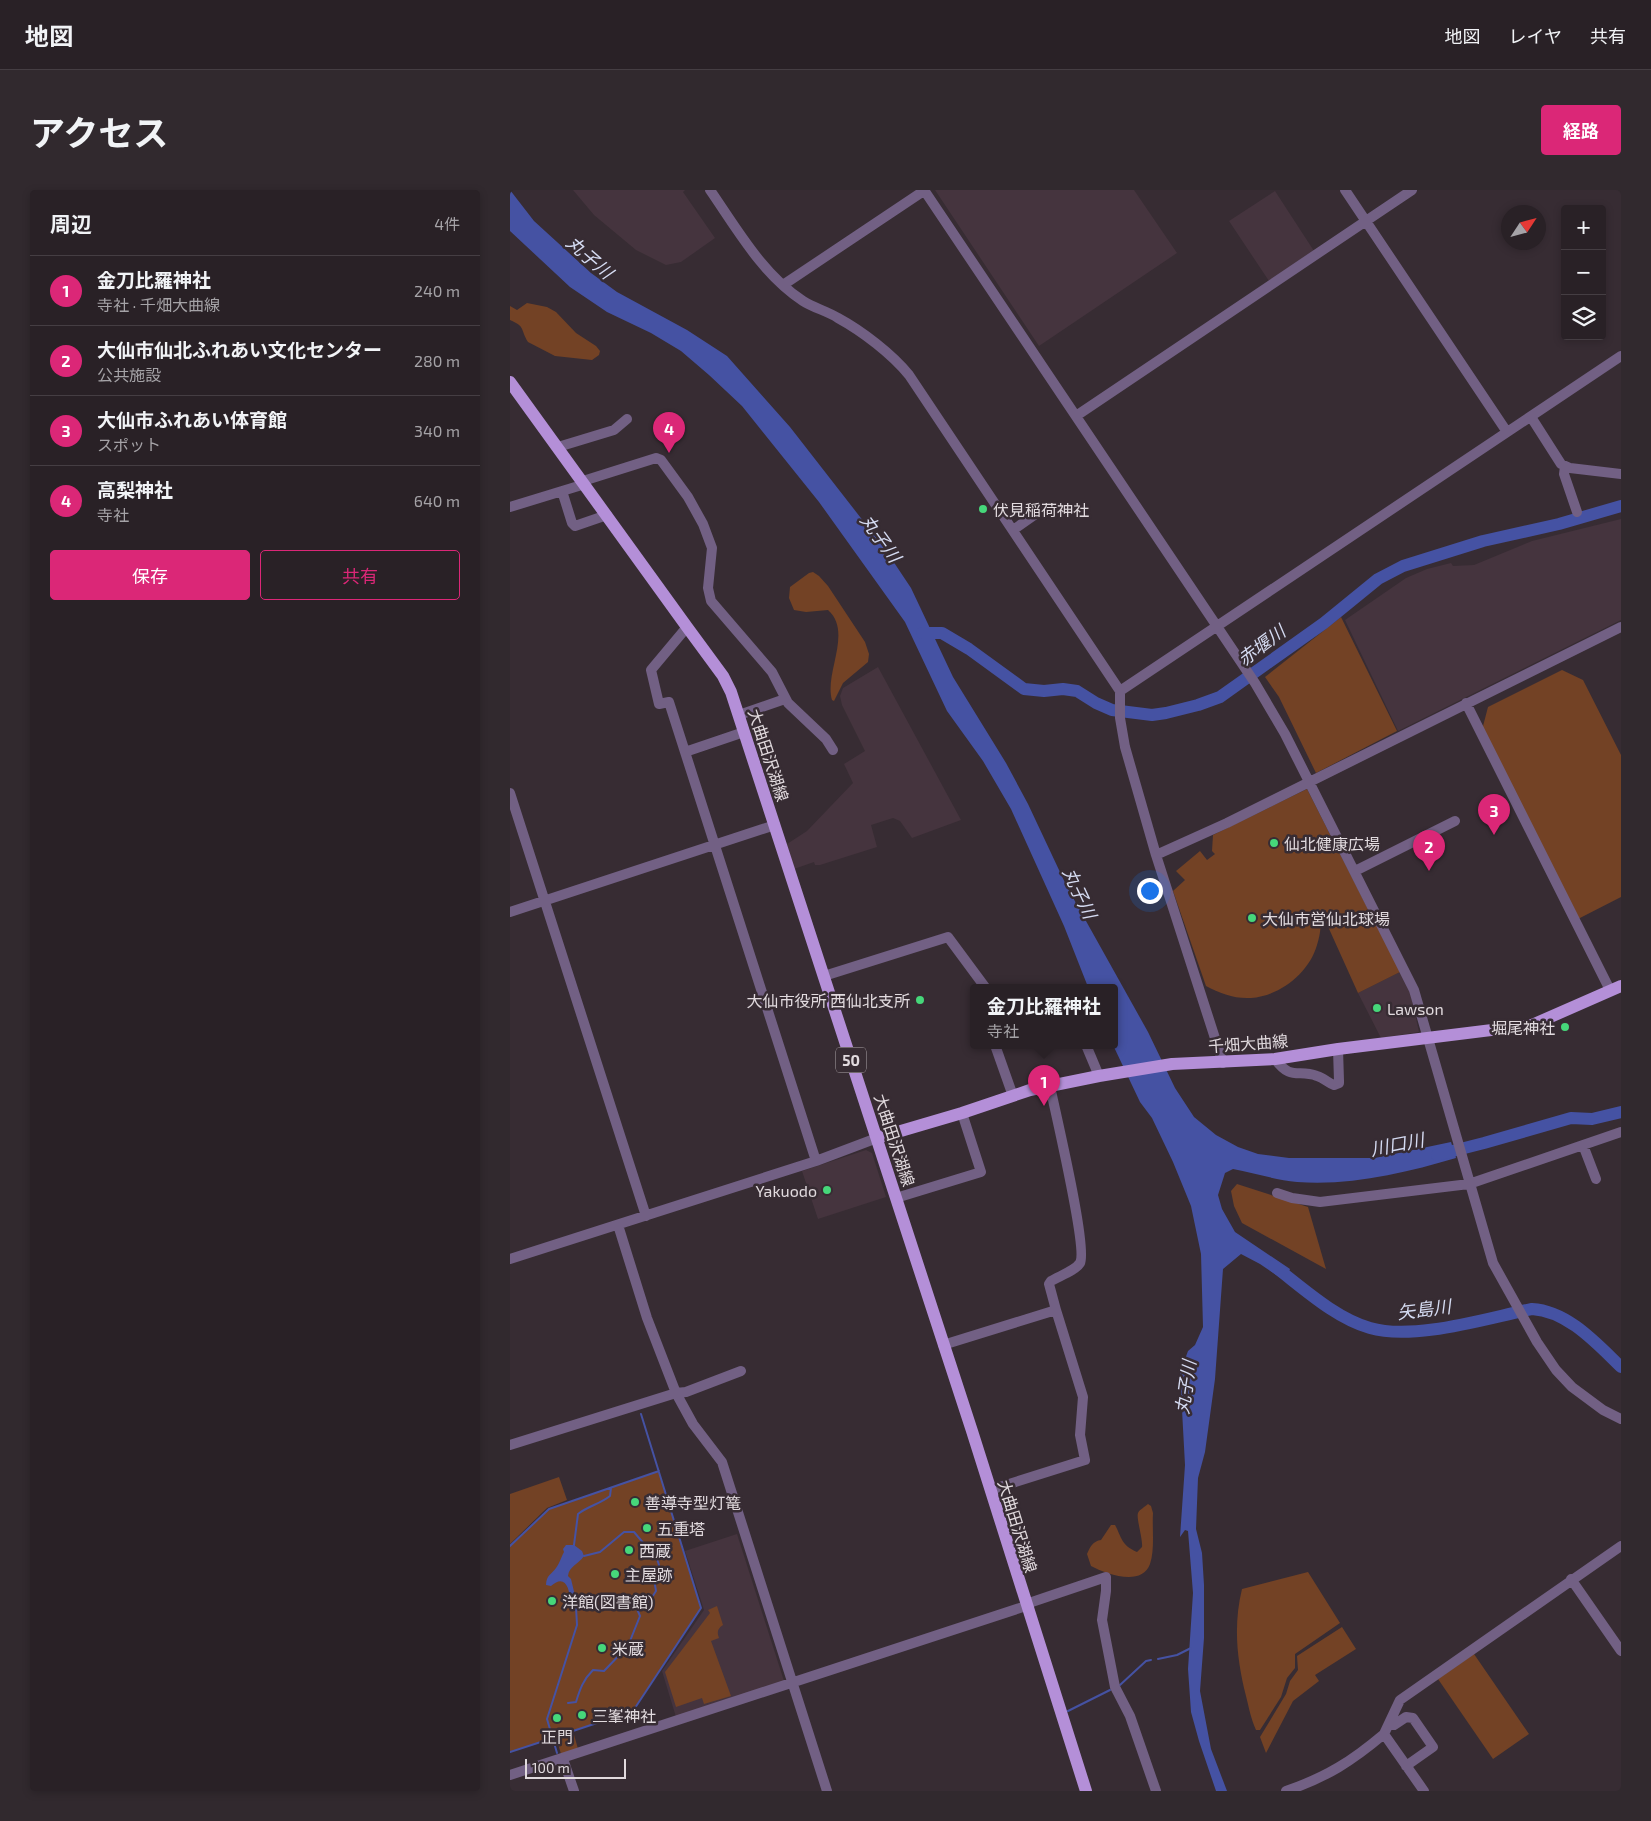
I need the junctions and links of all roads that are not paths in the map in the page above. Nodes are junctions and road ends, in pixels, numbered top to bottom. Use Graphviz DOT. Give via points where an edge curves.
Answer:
graph roads {
  1 [pos="710,190"];
  2 [pos="924,190"];
  3 [pos="1344,190"];
  4 [pos="1412,190"];
  5 [pos="1366,221"];
  6 [pos="783,284"];
  7 [pos="1621,356"];
  8 [pos="510,382"];
  9 [pos="1076,416"];
  10 [pos="1531,417"];
  11 [pos="627,419"];
  12 [pos="1507,432"];
  13 [pos="558,447"];
  14 [pos="1565,466"];
  15 [pos="1621,474"];
  16 [pos="584,482"];
  17 [pos="562,491"];
  18 [pos="510,507"];
  19 [pos="1043,509"];
  20 [pos="1577,512"];
  21 [pos="607,515"];
  22 [pos="1013,530"];
  23 [pos="687,627"];
  24 [pos="1217,627"];
  25 [pos="1621,627"];
  26 [pos="1120,691"];
  27 [pos="785,699"];
  28 [pos="1466,703"];
  29 [pos="739,715"];
  30 [pos="744,732"];
  31 [pos="833,750"];
  32 [pos="685,752"];
  33 [pos="1309,781"];
  34 [pos="510,793"];
  35 [pos="1455,820"];
  36 [pos="775,825"];
  37 [pos="715,845"];
  38 [pos="1156,855"];
  39 [pos="1354,872"];
  40 [pos="545,901"];
  41 [pos="510,912"];
  42 [pos="824,976"];
  43 [pos="983,984"];
  44 [pos="1616,988"];
  45 [pos="1428,1038"];
  46 [pos="996,1049"];
  47 [pos="1088,1049"];
  48 [pos="1338,1049"];
  49 [pos="1275,1059"];
  50 [pos="1223,1063"];
  51 [pos="1099,1076"];
  52 [pos="1050,1086"];
  53 [pos="1013,1096"];
  54 [pos="962,1113"];
  55 [pos="1621,1132"];
  56 [pos="877,1138"];
  57 [pos="1583,1145"];
  58 [pos="816,1161"];
  59 [pos="1596,1179"];
  60 [pos="1468,1180"];
  61 [pos="1277,1193"];
  62 [pos="896,1198"];
  63 [pos="646,1216"];
  64 [pos="618,1225"];
  65 [pos="510,1259"];
  66 [pos="1056,1310"];
  67 [pos="943,1346"];
  68 [pos="741,1371"];
  69 [pos="676,1393"];
  70 [pos="1621,1419"];
  71 [pos="510,1445"];
  72 [pos="990,1490"];
  73 [pos="1621,1546"];
  74 [pos="1572,1579"];
  75 [pos="1026,1606"];
  76 [pos="1621,1651"];
  77 [pos="792,1682"];
  78 [pos="1386,1729"];
  79 [pos="563,1759"];
  80 [pos="1406,1766"];
  81 [pos="510,1775"];
  82 [pos="574,1791"];
  83 [pos="827,1791"];
  84 [pos="1086,1791"];
  85 [pos="1156,1791"];
  86 [pos="1286,1791"];
  87 [pos="1424,1791"];
  1 -- 6 [label="street" via="759,261"];
  2 -- 6 [label="street"];
  2 -- 9 [label="street"];
  3 -- 5 [label="street"];
  4 -- 5 [label="street"];
  5 -- 9 [label="street"];
  5 -- 12 [label="street"];
  6 -- 22 [label="street" via="803,301 838,318 895,358"];
  7 -- 10 [label="street"];
  8 -- 13 [label="main road, 大曲田沢湖線 / 50"];
  9 -- 24 [label="street"];
  10 -- 12 [label="street"];
  10 -- 14 [label="street"];
  11 -- 13 [label="street" via="614,430"];
  12 -- 24 [label="street"];
  13 -- 16 [label="main road, 大曲田沢湖線 / 50"];
  14 -- 15 [label="street"];
  14 -- 20 [label="street" via="1564,474"];
  16 -- 17 [label="street"];
  16 -- 21 [label="main road, 大曲田沢湖線 / 50"];
  16 -- 27 [label="street" via="656,458 661,460 688,497 712,548 708,588 711,601 772,672"];
  17 -- 18 [label="street"];
  17 -- 21 [label="street" via="575,526"];
  19 -- 22 [label="street"];
  21 -- 23 [label="main road, 大曲田沢湖線 / 50"];
  22 -- 26 [label="street"];
  23 -- 29 [label="main road, 大曲田沢湖線 / 50" via="723,676"];
  23 -- 32 [label="street" via="651,670 659,704 670,702"];
  24 -- 26 [label="street"];
  24 -- 33 [label="street" via="1286,734"];
  25 -- 28 [label="street"];
  26 -- 38 [label="street" via="1120,718 1126,747"];
  27 -- 29 [label="street"];
  27 -- 31 [label="street"];
  28 -- 33 [label="street"];
  28 -- 44 [label="street"];
  29 -- 30 [label="main road, 大曲田沢湖線 / 50"];
  30 -- 32 [label="street"];
  30 -- 36 [label="main road, 大曲田沢湖線 / 50"];
  32 -- 37 [label="street"];
  33 -- 38 [label="street"];
  33 -- 39 [label="street"];
  34 -- 40 [label="street"];
  35 -- 39 [label="street"];
  36 -- 37 [label="street"];
  36 -- 42 [label="main road, 大曲田沢湖線 / 50"];
  37 -- 40 [label="street"];
  37 -- 58 [label="street"];
  38 -- 50 [label="street"];
  39 -- 45 [label="street" via="1414,990"];
  40 -- 41 [label="street"];
  40 -- 63 [label="street"];
  42 -- 43 [label="street" via="948,937"];
  42 -- 56 [label="main road, 大曲田沢湖線 / 50"];
  44 -- 45 [label="main road, 千畑大曲線" via="1532,1025"];
  45 -- 48 [label="main road, 千畑大曲線"];
  45 -- 60 [label="street"];
  46 -- 53 [label="street"];
  47 -- 51 [label="street"];
  48 -- 49 [label="main road, 千畑大曲線"];
  48 -- 49 [label="street" via="1339,1081 1334,1085 1314,1074 1287,1071"];
  49 -- 50 [label="main road, 千畑大曲線"];
  50 -- 51 [label="main road, 千畑大曲線" via="1172,1064"];
  51 -- 52 [label="main road, 千畑大曲線"];
  52 -- 53 [label="main road, 千畑大曲線"];
  52 -- 66 [label="street" via="1076,1210 1081,1259 1049,1284"];
  53 -- 54 [label="main road, 千畑大曲線"];
  54 -- 56 [label="main road, 千畑大曲線"];
  54 -- 62 [label="street" via="981,1172"];
  55 -- 57 [label="street"];
  56 -- 58 [label="street"];
  56 -- 62 [label="main road, 大曲田沢湖線 / 50"];
  57 -- 59 [label="street"];
  57 -- 60 [label="street"];
  58 -- 63 [label="street"];
  60 -- 61 [label="street" via="1320,1202"];
  60 -- 70 [label="street" via="1493,1263 1556,1370 1572,1387"];
  62 -- 67 [label="main road, 大曲田沢湖線 / 50"];
  63 -- 64 [label="street"];
  64 -- 65 [label="street"];
  64 -- 69 [label="street" via="647,1318"];
  66 -- 67 [label="street"];
  66 -- 72 [label="street" via="1083,1397 1080,1436 1085,1460"];
  67 -- 72 [label="main road, 大曲田沢湖線 / 50"];
  68 -- 69 [label="street"];
  69 -- 71 [label="street"];
  69 -- 77 [label="street" via="693,1424 722,1462"];
  72 -- 75 [label="main road, 大曲田沢湖線 / 50"];
  73 -- 74 [label="street"];
  74 -- 76 [label="street"];
  74 -- 78 [label="street" via="1400,1700"];
  75 -- 77 [label="street"];
  75 -- 84 [label="main road, 大曲田沢湖線 / 50"];
  75 -- 85 [label="street" via="1106,1577 1102,1620 1115,1687 1130,1716"];
  77 -- 79 [label="street"];
  77 -- 83 [label="street"];
  78 -- 80 [label="street"];
  78 -- 80 [label="street" via="1406,1717 1413,1718 1433,1747"];
  78 -- 86 [label="street" via="1365,1750 1330,1773"];
  79 -- 81 [label="street"];
  79 -- 82 [label="street"];
  80 -- 87 [label="street"];
}
